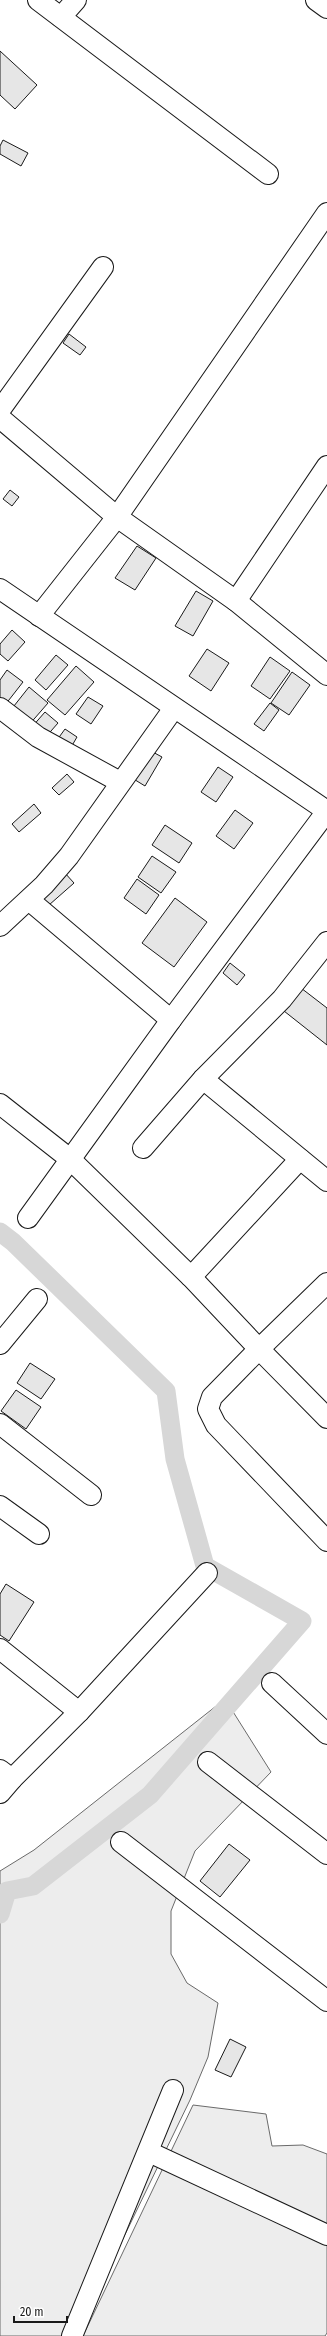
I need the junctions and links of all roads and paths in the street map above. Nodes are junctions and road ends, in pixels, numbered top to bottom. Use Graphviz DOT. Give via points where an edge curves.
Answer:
graph roads {
  1 [pos="38,0"];
  2 [pos="76,0"];
  3 [pos="316,0"];
  4 [pos="327,8"];
  5 [pos="61,17"];
  6 [pos="268,174"];
  7 [pos="327,213"];
  8 [pos="103,267"];
  9 [pos="0,410"];
  10 [pos="0,418"];
  11 [pos="327,466"];
  12 [pos="117,517"];
  13 [pos="2,595"];
  14 [pos="236,601"];
  15 [pos="39,616"];
  16 [pos="327,675"];
  17 [pos="0,708"];
  18 [pos="174,708"];
  19 [pos="120,782"];
  20 [pos="29,900"];
  21 [pos="0,926"];
  22 [pos="327,942"];
  23 [pos="171,1020"];
  24 [pos="202,1079"];
  25 [pos="0,1104"];
  26 [pos="142,1148"];
  27 [pos="300,1159"];
  28 [pos="70,1160"];
  29 [pos="327,1181"];
  30 [pos="28,1218"];
  31 [pos="191,1277"];
  32 [pos="327,1283"];
  33 [pos="37,1298"];
  34 [pos="0,1344"];
  35 [pos="259,1350"];
  36 [pos="327,1418"];
  37 [pos="0,1424"];
  38 [pos="91,1495"];
  39 [pos="0,1506"];
  40 [pos="39,1534"];
  41 [pos="327,1541"];
  42 [pos="207,1573"];
  43 [pos="0,1649"];
  44 [pos="272,1683"];
  45 [pos="79,1712"];
  46 [pos="327,1734"];
  47 [pos="208,1762"];
  48 [pos="4,1781"];
  49 [pos="121,1842"];
  50 [pos="327,1854"];
  51 [pos="327,2001"];
  52 [pos="173,2090"];
  53 [pos="149,2152"];
  54 [pos="327,2235"];
  55 [pos="72,2336"];
  1 -- 5 [label="street"];
  2 -- 5 [label="street"];
  3 -- 4 [label="street"];
  5 -- 6 [label="street"];
  7 -- 12 [label="street"];
  8 -- 9 [label="street"];
  10 -- 12 [label="street"];
  11 -- 14 [label="street"];
  12 -- 14 [label="street"];
  12 -- 15 [label="street"];
  13 -- 15 [label="street"];
  14 -- 16 [label="street"];
  15 -- 18 [label="street"];
  17 -- 19 [label="street" via="38,737"];
  18 -- 19 [label="street"];
  18 -- 23 [label="street" via="327,811"];
  19 -- 20 [label="street" via="69,856"];
  20 -- 21 [label="street"];
  20 -- 23 [label="street"];
  22 -- 24 [label="street" via="282,999"];
  23 -- 28 [label="street"];
  24 -- 26 [label="street"];
  24 -- 27 [label="street"];
  25 -- 28 [label="street"];
  27 -- 29 [label="street"];
  27 -- 31 [label="street"];
  28 -- 30 [label="street"];
  28 -- 31 [label="street"];
  31 -- 35 [label="street"];
  32 -- 35 [label="street"];
  33 -- 34 [label="street"];
  35 -- 36 [label="street"];
  35 -- 41 [label="street" via="212,1397 208,1409 210,1417"];
  37 -- 38 [label="street"];
  39 -- 40 [label="street"];
  42 -- 45 [label="street"];
  43 -- 45 [label="street"];
  44 -- 46 [label="street"];
  45 -- 48 [label="street"];
  47 -- 50 [label="street"];
  49 -- 51 [label="street"];
  52 -- 53 [label="street"];
  53 -- 54 [label="street"];
  53 -- 55 [label="street"];
}
